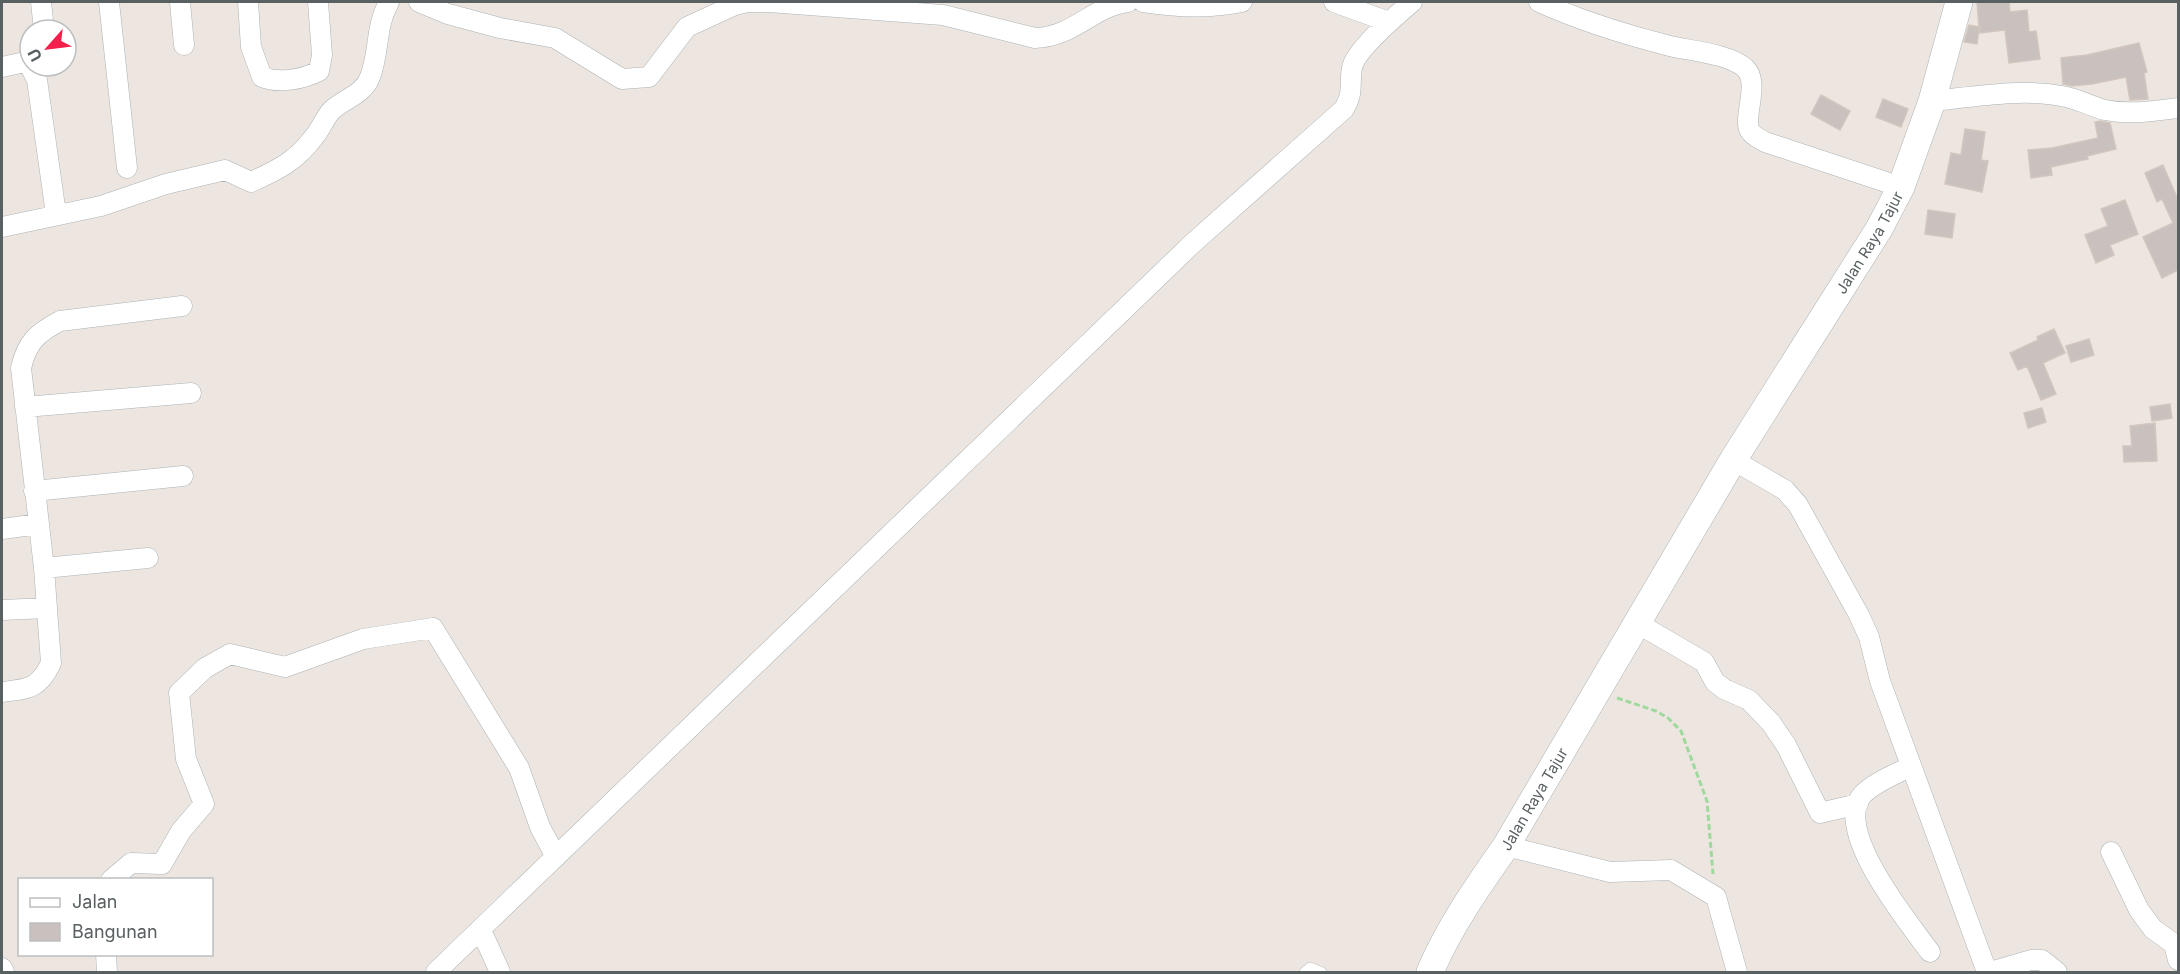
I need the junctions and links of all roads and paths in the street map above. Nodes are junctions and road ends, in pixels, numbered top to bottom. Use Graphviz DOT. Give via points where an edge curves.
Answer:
graph roads {
  1 [pos="41,2"];
  2 [pos="109,2"];
  3 [pos="180,2"];
  4 [pos="248,2"];
  5 [pos="318,2"];
  6 [pos="389,2"];
  7 [pos="419,2"];
  8 [pos="1122,2"];
  9 [pos="1143,2"];
  10 [pos="1242,2"];
  11 [pos="1334,2"];
  12 [pos="1412,2"];
  13 [pos="1539,2"];
  14 [pos="1959,2"];
  15 [pos="43,18"];
  16 [pos="1389,22"];
  17 [pos="184,45"];
  18 [pos="18,64"];
  19 [pos="2,67"];
  20 [pos="37,78"];
  21 [pos="1932,101"];
  22 [pos="2178,108"];
  23 [pos="127,168"];
  24 [pos="1901,187"];
  25 [pos="56,214"];
  26 [pos="2,227"];
  27 [pos="182,306"];
  28 [pos="191,393"];
  29 [pos="25,407"];
  30 [pos="1733,460"];
  31 [pos="183,476"];
  32 [pos="34,491"];
  33 [pos="39,524"];
  34 [pos="2,529"];
  35 [pos="148,558"];
  36 [pos="44,568"];
  37 [pos="47,608"];
  38 [pos="2,610"];
  39 [pos="1637,624"];
  40 [pos="1596,691"];
  41 [pos="2,692"];
  42 [pos="1911,766"];
  43 [pos="1858,804"];
  44 [pos="1506,846"];
  45 [pos="2111,852"];
  46 [pos="556,857"];
  47 [pos="112,878"];
  48 [pos="1716,897"];
  49 [pos="481,930"];
  50 [pos="1930,952"];
  51 [pos="106,956"];
  52 [pos="2178,960"];
  53 [pos="2,968"];
  54 [pos="4,972"];
  55 [pos="107,972"];
  56 [pos="436,972"];
  57 [pos="500,972"];
  58 [pos="1304,972"];
  59 [pos="1322,972"];
  60 [pos="1430,972"];
  61 [pos="1737,972"];
  62 [pos="1989,972"];
  63 [pos="2057,972"];
  1 -- 15 [label="street"];
  2 -- 23 [label="street"];
  3 -- 17 [label="street"];
  4 -- 5 [label="street" via="251,47 262,77 271,81 319,71 322,55"];
  6 -- 25 [label="street" via="381,16 370,80 331,111 303,152 289,164 251,182 225,170 166,184 101,206"];
  7 -- 8 [label="street" via="490,26 555,38 622,79 649,77 687,27 747,2 944,15 1035,38 1050,38"];
  9 -- 10 [label="street" via="1199,8"];
  11 -- 16 [label="street"];
  12 -- 16 [label="street"];
  13 -- 24 [label="street" via="1665,45 1733,62 1750,76 1751,133"];
  14 -- 21 [label="main road, Jalan Raya Tajur"];
  16 -- 46 [label="street" via="1356,58 1352,93 1344,109 1185,251"];
  18 -- 19 [label="street"];
  20 -- 25 [label="street"];
  21 -- 22 [label="street" via="2040,94 2134,113"];
  21 -- 24 [label="main road, Jalan Raya Tajur"];
  24 -- 30 [label="main road, Jalan Raya Tajur" via="1860,261"];
  25 -- 26 [label="street"];
  27 -- 29 [label="street" via="60,321 44,329 24,353 21,368"];
  28 -- 29 [label="street"];
  29 -- 32 [label="street"];
  30 -- 39 [label="main road, Jalan Raya Tajur"];
  30 -- 42 [label="street" via="1785,490 1809,521 1869,638"];
  31 -- 32 [label="street"];
  32 -- 33 [label="street"];
  33 -- 34 [label="street"];
  33 -- 36 [label="street"];
  35 -- 36 [label="street"];
  36 -- 37 [label="street"];
  37 -- 38 [label="street"];
  37 -- 41 [label="street" via="51,663 45,676 35,686"];
  39 -- 40 [label="main road, Jalan Raya Tajur"];
  39 -- 43 [label="street" via="1704,662 1715,682 1749,700 1786,746 1820,813"];
  40 -- 44 [label="main road, Jalan Raya Tajur"];
  40 -- 48 [label="path" via="1656,711 1681,731 1707,801"];
  42 -- 43 [label="street" via="1863,794"];
  42 -- 62 [label="street"];
  43 -- 50 [label="street" via="1855,818 1869,861 1880,883"];
  44 -- 48 [label="street" via="1610,872 1671,870"];
  44 -- 60 [label="main road, Jalan Raya Tajur" via="1473,892"];
  45 -- 52 [label="street" via="2139,910 2153,929 2174,944"];
  46 -- 47 [label="street" via="540,827 519,768 434,628 363,639 285,667 230,654 205,668 179,693 186,759 204,804 181,831 162,864 131,863"];
  46 -- 49 [label="street"];
  48 -- 61 [label="street"];
  49 -- 56 [label="street"];
  49 -- 57 [label="street"];
  51 -- 55 [label="street"];
  53 -- 54 [label="street"];
  58 -- 59 [label="lane" via="1310,967"];
  62 -- 63 [label="street" via="2042,960"];
}
